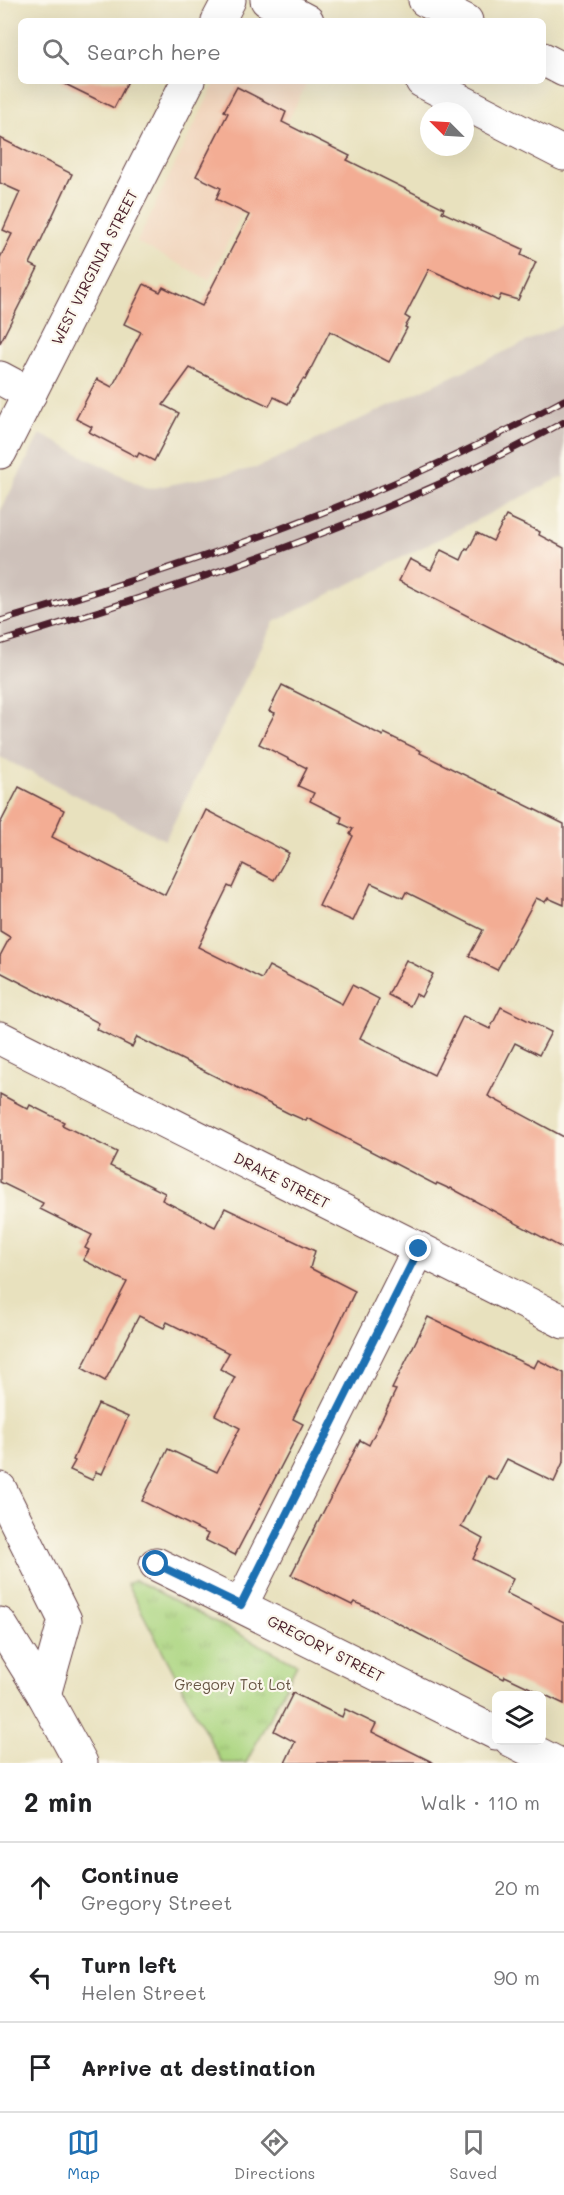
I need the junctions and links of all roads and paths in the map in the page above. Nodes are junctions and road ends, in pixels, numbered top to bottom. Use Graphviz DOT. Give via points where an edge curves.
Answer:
graph roads {
  1 [pos="229,0"];
  2 [pos="267,0"];
  3 [pos="424,0"];
  4 [pos="220,18"];
  5 [pos="301,18"];
  6 [pos="460,18"];
  7 [pos="546,61"];
  8 [pos="564,70"];
  9 [pos="186,84"];
  10 [pos="428,84"];
  11 [pos="564,154"];
  12 [pos="0,378"];
  13 [pos="30,394"];
  14 [pos="0,452"];
  15 [pos="0,1038"];
  16 [pos="419,1249"];
  17 [pos="564,1322"];
  18 [pos="0,1489"];
  19 [pos="156,1564"];
  20 [pos="241,1605"];
  21 [pos="0,1624"];
  22 [pos="44,1695"];
  23 [pos="492,1731"];
  24 [pos="521,1745"];
  25 [pos="81,1763"];
  26 [pos="556,1763"];
  1 -- 4 [label="main road"];
  2 -- 5 [label="main road"];
  3 -- 6 [label="main road"];
  7 -- 8 [label="main road"];
  9 -- 13 [label="main road, WEST VIRGINIA STREET"];
  10 -- 11 [label="main road"];
  12 -- 13 [label="main road"];
  13 -- 14 [label="main road, WEST VIRGINIA STREET"];
  15 -- 16 [label="main road, DRAKE STREET"];
  16 -- 17 [label="main road, DRAKE STREET"];
  16 -- 20 [label="main road"];
  18 -- 22 [label="main road" via="65,1620"];
  19 -- 20 [label="main road, GREGORY STREET"];
  20 -- 23 [label="main road, GREGORY STREET"];
  21 -- 22 [label="main road"];
  22 -- 25 [label="main road"];
  24 -- 26 [label="main road"];
}
